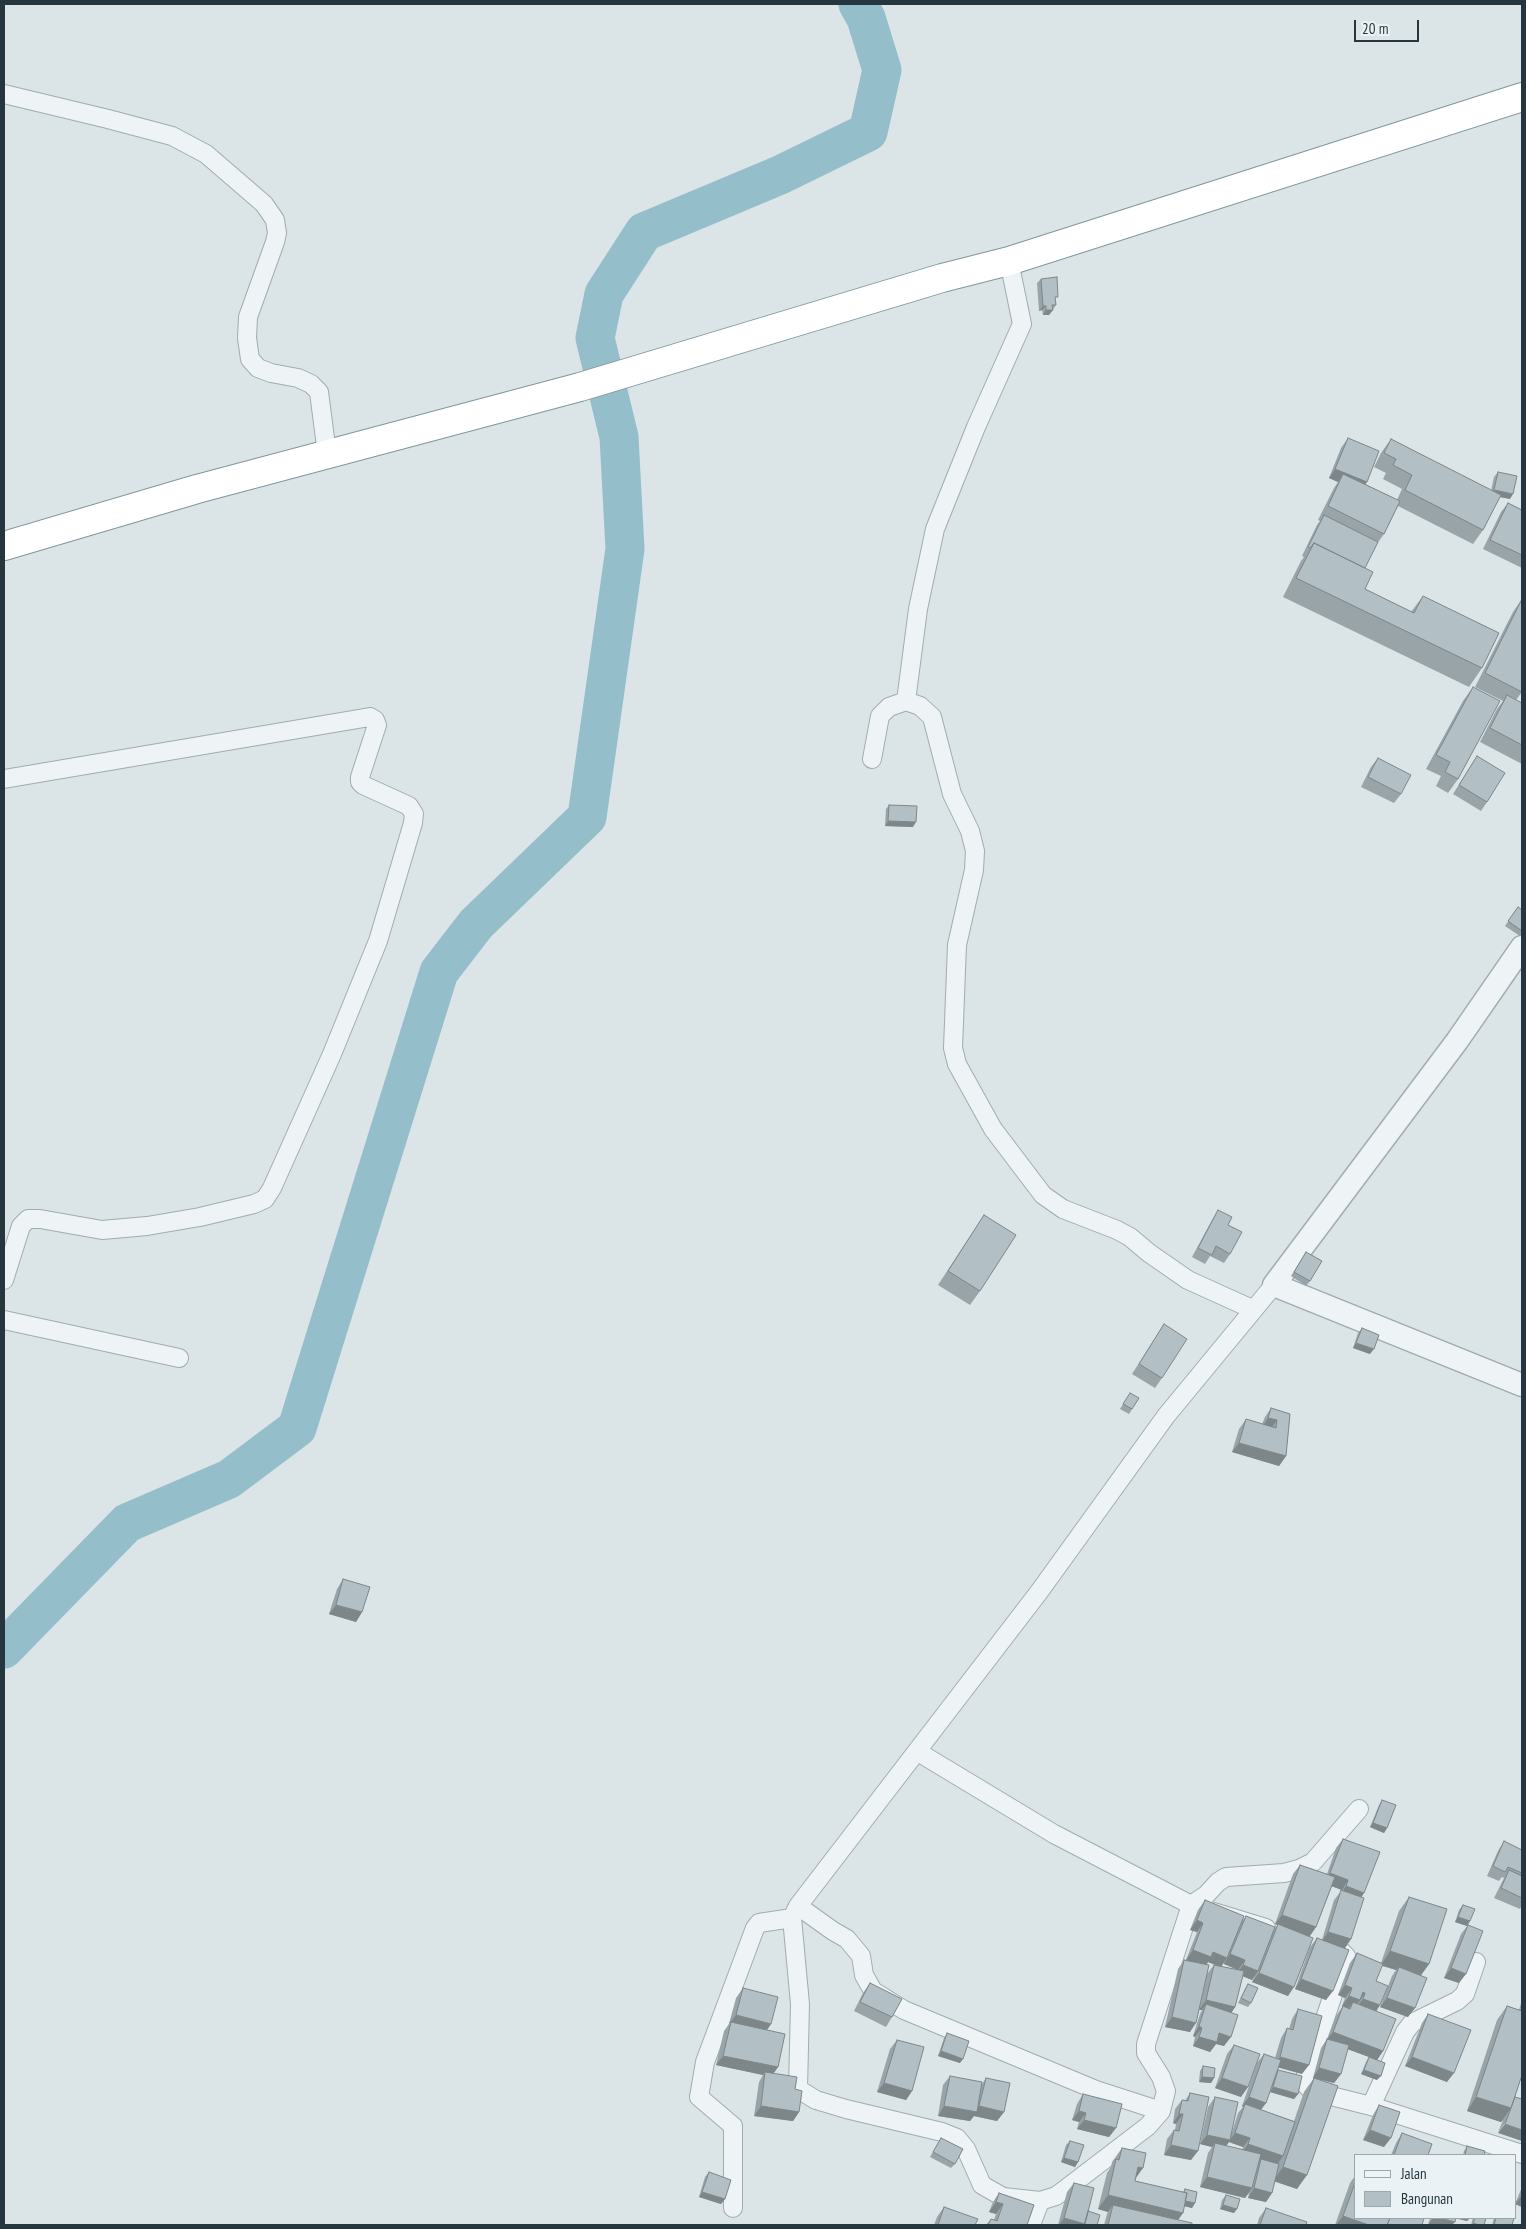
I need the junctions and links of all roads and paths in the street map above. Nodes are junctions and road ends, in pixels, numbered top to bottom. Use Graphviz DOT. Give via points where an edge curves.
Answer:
graph roads {
  1 [pos="4,94"];
  2 [pos="1522,97"];
  3 [pos="1009,261"];
  4 [pos="327,454"];
  5 [pos="4,546"];
  6 [pos="906,701"];
  7 [pos="872,759"];
  8 [pos="4,779"];
  9 [pos="1522,947"];
  10 [pos="4,1280"];
  11 [pos="1274,1285"];
  12 [pos="1252,1309"];
  13 [pos="4,1320"];
  14 [pos="179,1358"];
  15 [pos="1522,1385"];
  16 [pos="918,1752"];
  17 [pos="1359,1809"];
  18 [pos="1191,1905"];
  19 [pos="795,1912"];
  20 [pos="1284,1933"];
  21 [pos="1316,1943"];
  22 [pos="1476,1962"];
  23 [pos="1371,2106"];
  24 [pos="1162,2111"];
  25 [pos="1522,2154"];
  26 [pos="1040,2201"];
  27 [pos="733,2208"];
  28 [pos="1031,2225"];
  1 -- 4 [label="street" via="172,136 206,154 264,204 275,220 277,233 248,317 250,359 258,368 298,378 312,384 319,392"];
  2 -- 3 [label="highway"];
  3 -- 4 [label="highway" via="942,278 580,387"];
  3 -- 6 [label="street" via="1022,324 935,530 918,609"];
  4 -- 5 [label="highway"];
  6 -- 7 [label="street" via="888,706 880,716"];
  6 -- 12 [label="street" via="920,706 932,717 952,794 970,831 975,851 974,870 957,945 953,1048 957,1064 989,1121 1043,1194 1063,1209 1117,1230 1188,1280"];
  8 -- 10 [label="street" via="370,717 377,725 360,782 410,806 414,814 378,941 332,1054 265,1198 254,1204 200,1217 102,1230 28,1219 21,1226"];
  9 -- 11 [label="street" via="1457,1041"];
  11 -- 12 [label="street"];
  11 -- 15 [label="street"];
  12 -- 16 [label="street" via="1166,1416"];
  13 -- 14 [label="street"];
  16 -- 18 [label="street" via="1054,1834"];
  16 -- 19 [label="street"];
  17 -- 18 [label="street" via="1313,1862 1284,1873 1226,1877"];
  18 -- 20 [label="street"];
  18 -- 24 [label="street" via="1146,2044 1146,2053 1162,2077 1166,2091"];
  19 -- 24 [label="street" via="847,1939 861,1956 864,1975 873,1991 904,2010 1096,2090"];
  19 -- 26 [label="street" via="800,2004 798,2089 816,2100 846,2110 957,2138 966,2149 982,2185 1003,2197"];
  19 -- 27 [label="street" via="759,1923 705,2062 699,2097 733,2126"];
  21 -- 23 [label="street" via="1341,1951 1346,1956 1306,2075 1306,2085 1319,2093"];
  22 -- 23 [label="street" via="1465,1994 1412,2022"];
  23 -- 25 [label="street"];
  24 -- 26 [label="street" via="1148,2126 1068,2188"];
  26 -- 28 [label="street"];
}
